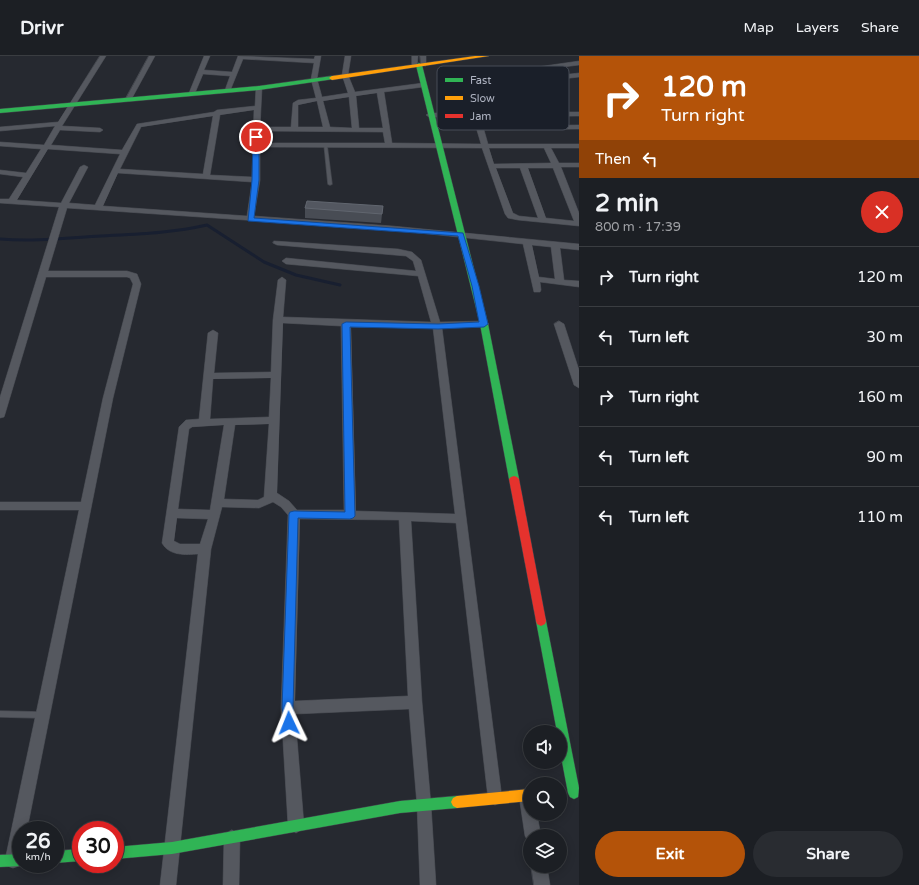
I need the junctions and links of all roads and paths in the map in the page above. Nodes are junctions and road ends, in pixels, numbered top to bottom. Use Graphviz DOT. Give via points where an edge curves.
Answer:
graph roads {
  1 [pos="103,56"];
  2 [pos="152,56"];
  3 [pos="207,56"];
  4 [pos="348,56"];
  5 [pos="416,56"];
  6 [pos="486,56"];
  7 [pos="240,57"];
  8 [pos="317,58"];
  9 [pos="420,63"];
  10 [pos="579,63"];
  11 [pos="557,66"];
  12 [pos="201,72"];
  13 [pos="233,74"];
  14 [pos="345,75"];
  15 [pos="579,75"];
  16 [pos="569,76"];
  17 [pos="314,79"];
  18 [pos="423,85"];
  19 [pos="259,88"];
  20 [pos="228,90"];
  21 [pos="380,90"];
  22 [pos="192,93"];
  23 [pos="352,94"];
  24 [pos="320,98"];
  25 [pos="128,100"];
  26 [pos="70,106"];
  27 [pos="259,107"];
  28 [pos="0,111"];
  29 [pos="216,112"];
  30 [pos="430,115"];
  31 [pos="437,115"];
  32 [pos="58,126"];
  33 [pos="579,127"];
  34 [pos="257,128"];
  35 [pos="0,129"];
  36 [pos="294,129"];
  37 [pos="327,129"];
  38 [pos="356,129"];
  39 [pos="569,129"];
  40 [pos="100,130"];
  41 [pos="386,130"];
  42 [pos="481,130"];
  43 [pos="492,130"];
  44 [pos="562,130"];
  45 [pos="528,136"];
  46 [pos="0,144"];
  47 [pos="256,145"];
  48 [pos="325,145"];
  49 [pos="389,145"];
  50 [pos="438,145"];
  51 [pos="485,145"];
  52 [pos="546,145"];
  53 [pos="579,146"];
  54 [pos="44,148"];
  55 [pos="124,152"];
  56 [pos="523,165"];
  57 [pos="556,165"];
  58 [pos="579,165"];
  59 [pos="492,166"];
  60 [pos="84,167"];
  61 [pos="115,171"];
  62 [pos="0,172"];
  63 [pos="28,175"];
  64 [pos="206,177"];
  65 [pos="256,180"];
  66 [pos="330,184"];
  67 [pos="0,201"];
  68 [pos="12,202"];
  69 [pos="64,205"];
  70 [pos="576,206"];
  71 [pos="98,208"];
  72 [pos="250,219"];
  73 [pos="543,220"];
  74 [pos="579,224"];
  75 [pos="461,234"];
  76 [pos="527,241"];
  77 [pos="277,243"];
  78 [pos="554,244"];
  79 [pos="579,247"];
  80 [pos="286,262"];
  81 [pos="42,274"];
  82 [pos="421,274"];
  83 [pos="282,280"];
  84 [pos="535,280"];
  85 [pos="560,282"];
  86 [pos="579,284"];
  87 [pos="537,290"];
  88 [pos="278,320"];
  89 [pos="346,324"];
  90 [pos="484,324"];
  91 [pos="559,324"];
  92 [pos="438,326"];
  93 [pos="213,333"];
  94 [pos="276,375"];
  95 [pos="209,376"];
  96 [pos="579,384"];
  97 [pos="0,414"];
  98 [pos="274,420"];
  99 [pos="230,421"];
  100 [pos="204,422"];
  101 [pos="271,495"];
  102 [pos="0,506"];
  103 [pos="86,506"];
  104 [pos="217,509"];
  105 [pos="172,513"];
  106 [pos="294,514"];
  107 [pos="350,516"];
  108 [pos="405,516"];
  109 [pos="462,519"];
  110 [pos="205,549"];
  111 [pos="415,702"];
  112 [pos="288,708"];
  113 [pos="0,714"];
  114 [pos="43,715"];
  115 [pos="574,793"];
  116 [pos="523,796"];
  117 [pos="495,798"];
  118 [pos="424,805"];
  119 [pos="24,821"];
  120 [pos="296,825"];
  121 [pos="232,838"];
  122 [pos="172,848"];
  123 [pos="124,851"];
  124 [pos="12,860"];
  125 [pos="0,861"];
  126 [pos="539,873"];
  127 [pos="168,885"];
  128 [pos="231,885"];
  129 [pos="428,885"];
  130 [pos="542,885"];
  1 -- 26 [label="street"];
  2 -- 25 [label="street"];
  3 -- 12 [label="street"];
  4 -- 14 [label="street"];
  5 -- 9 [label="street"];
  6 -- 9 [label="street"];
  7 -- 8 [label="street"];
  7 -- 13 [label="street"];
  8 -- 17 [label="street"];
  9 -- 14 [label="street"];
  9 -- 18 [label="street"];
  10 -- 11 [label="street"];
  12 -- 13 [label="street"];
  12 -- 22 [label="street"];
  13 -- 20 [label="street"];
  14 -- 17 [label="street"];
  14 -- 23 [label="street"];
  15 -- 16 [label="street"];
  17 -- 19 [label="street"];
  17 -- 24 [label="street"];
  18 -- 21 [label="street"];
  18 -- 30 [label="street"];
  19 -- 20 [label="street"];
  19 -- 27 [label="street"];
  20 -- 22 [label="street"];
  21 -- 23 [label="street"];
  21 -- 41 [label="street"];
  22 -- 25 [label="street"];
  23 -- 24 [label="street"];
  23 -- 38 [label="street"];
  24 -- 36 [label="street" via="295,104"];
  24 -- 37 [label="street"];
  25 -- 26 [label="street"];
  26 -- 28 [label="street"];
  26 -- 32 [label="street"];
  27 -- 29 [label="street"];
  27 -- 34 [label="street"];
  29 -- 55 [label="street" via="139,125"];
  29 -- 64 [label="street"];
  30 -- 31 [label="street"];
  30 -- 50 [label="street"];
  32 -- 35 [label="street"];
  32 -- 40 [label="street"];
  32 -- 54 [label="street"];
  33 -- 39 [label="street"];
  34 -- 36 [label="street"];
  34 -- 47 [label="street"];
  36 -- 37 [label="street"];
  37 -- 38 [label="street"];
  38 -- 41 [label="street"];
  41 -- 49 [label="street"];
  42 -- 51 [label="street"];
  43 -- 45 [label="street"];
  44 -- 45 [label="street"];
  45 -- 51 [label="street"];
  45 -- 52 [label="street"];
  46 -- 54 [label="street"];
  47 -- 48 [label="street"];
  47 -- 65 [label="street"];
  48 -- 49 [label="street"];
  48 -- 66 [label="lane"];
  49 -- 50 [label="street"];
  50 -- 51 [label="street"];
  50 -- 75 [label="street"];
  51 -- 59 [label="street"];
  52 -- 53 [label="street"];
  52 -- 57 [label="street"];
  54 -- 55 [label="street"];
  54 -- 63 [label="street"];
  55 -- 61 [label="street"];
  56 -- 57 [label="street"];
  56 -- 59 [label="street"];
  56 -- 73 [label="street"];
  57 -- 58 [label="street"];
  57 -- 70 [label="street"];
  59 -- 73 [label="street" via="511,216"];
  60 -- 69 [label="street"];
  61 -- 64 [label="street"];
  61 -- 71 [label="street"];
  62 -- 63 [label="street"];
  63 -- 68 [label="street"];
  64 -- 65 [label="street"];
  65 -- 72 [label="street"];
  67 -- 68 [label="street"];
  68 -- 69 [label="street"];
  69 -- 71 [label="street"];
  69 -- 81 [label="street"];
  70 -- 74 [label="street"];
  71 -- 72 [label="street"];
  72 -- 75 [label="street"];
  73 -- 74 [label="street"];
  75 -- 76 [label="street"];
  75 -- 90 [label="street"];
  76 -- 78 [label="street"];
  76 -- 84 [label="street"];
  77 -- 82 [label="street" via="409,254 417,260"];
  78 -- 79 [label="street"];
  78 -- 85 [label="street"];
  80 -- 82 [label="street"];
  81 -- 97 [label="street"];
  81 -- 103 [label="street" via="127,274 137,280 108,398"];
  82 -- 92 [label="street"];
  83 -- 88 [label="street"];
  84 -- 85 [label="street"];
  84 -- 87 [label="street"];
  85 -- 86 [label="street"];
  88 -- 89 [label="street"];
  88 -- 94 [label="street"];
  89 -- 92 [label="street"];
  89 -- 107 [label="street"];
  90 -- 92 [label="street"];
  90 -- 115 [label="street"];
  91 -- 96 [label="street"];
  92 -- 109 [label="street"];
  93 -- 95 [label="street"];
  94 -- 95 [label="street"];
  94 -- 98 [label="street"];
  95 -- 100 [label="street"];
  98 -- 99 [label="street"];
  98 -- 101 [label="street"];
  99 -- 100 [label="street"];
  99 -- 104 [label="street"];
  100 -- 105 [label="street" via="190,422 184,427"];
  101 -- 104 [label="street" via="268,500 259,504"];
  101 -- 106 [label="street"];
  102 -- 103 [label="street"];
  103 -- 114 [label="street"];
  104 -- 105 [label="street"];
  104 -- 110 [label="street"];
  105 -- 110 [label="street" via="168,543 177,549"];
  106 -- 107 [label="street"];
  106 -- 112 [label="street"];
  107 -- 108 [label="street"];
  108 -- 109 [label="street"];
  108 -- 111 [label="street"];
  109 -- 117 [label="street"];
  110 -- 122 [label="street"];
  111 -- 112 [label="street"];
  111 -- 118 [label="street"];
  112 -- 120 [label="street"];
  113 -- 114 [label="lane"];
  114 -- 119 [label="street"];
  116 -- 117 [label="street"];
  117 -- 118 [label="street"];
  118 -- 120 [label="street"];
  118 -- 129 [label="street"];
  120 -- 121 [label="street"];
  121 -- 122 [label="street"];
  121 -- 128 [label="street"];
  122 -- 123 [label="street"];
  122 -- 127 [label="street"];
  124 -- 125 [label="street"];
  126 -- 130 [label="street"];
}
